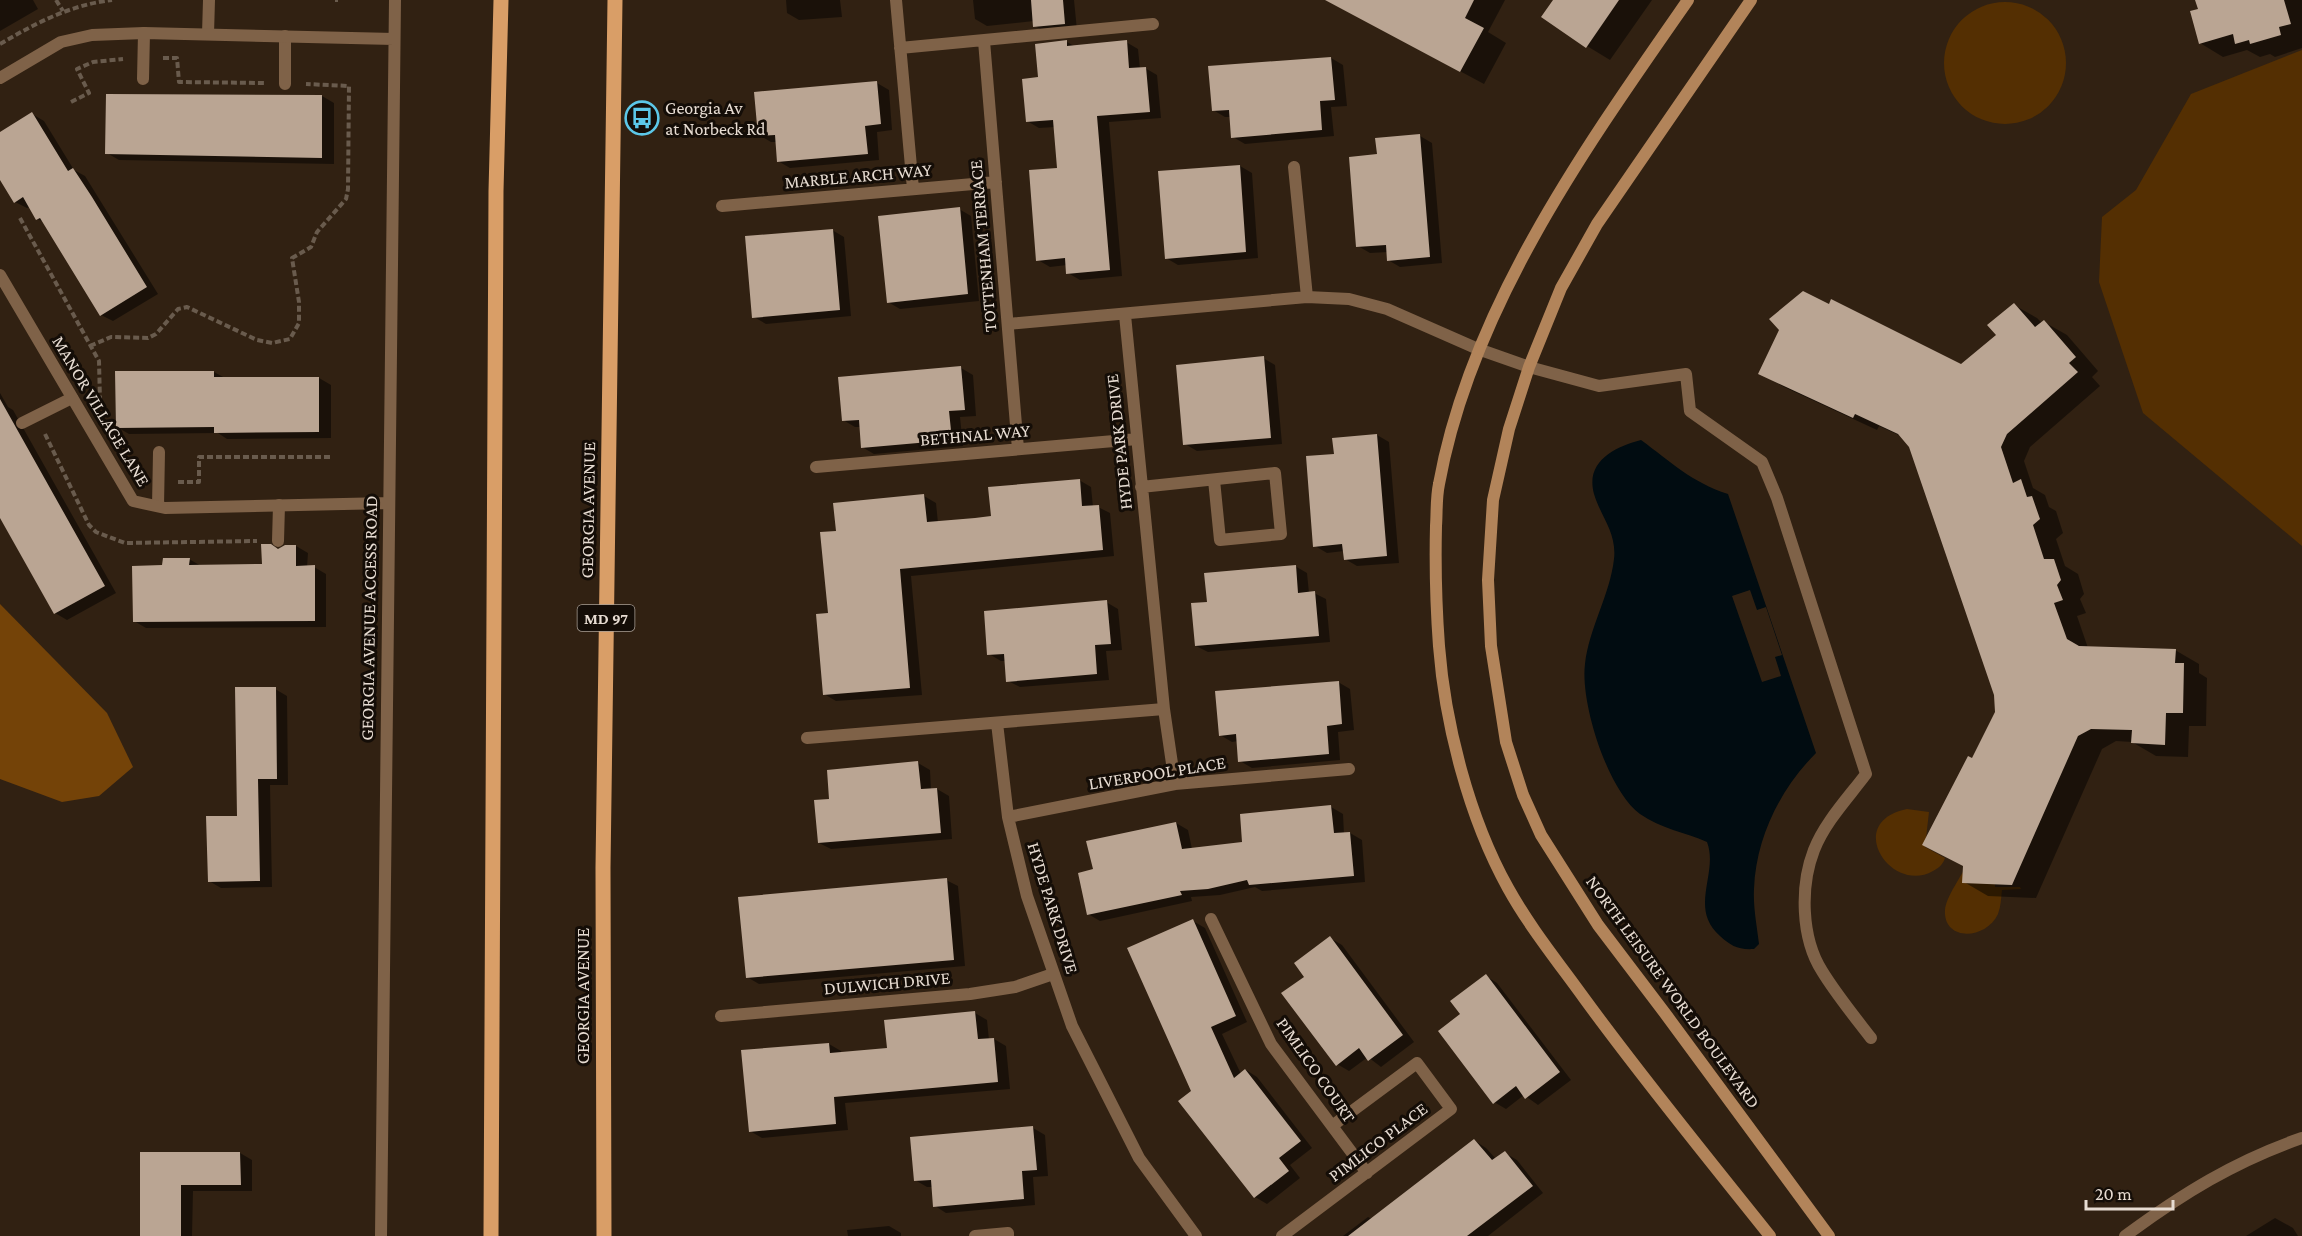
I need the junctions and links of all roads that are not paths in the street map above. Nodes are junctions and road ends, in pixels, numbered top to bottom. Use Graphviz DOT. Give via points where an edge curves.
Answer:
graph roads {
  1 [pos="209,0"];
  2 [pos="395,0"];
  3 [pos="501,0"];
  4 [pos="615,0"];
  5 [pos="896,0"];
  6 [pos="1688,0"];
  7 [pos="1751,0"];
  8 [pos="1153,24"];
  9 [pos="144,33"];
  10 [pos="208,34"];
  11 [pos="285,36"];
  12 [pos="394,39"];
  13 [pos="984,41"];
  14 [pos="900,48"];
  15 [pos="0,78"];
  16 [pos="143,79"];
  17 [pos="285,84"];
  18 [pos="1294,167"];
  19 [pos="996,182"];
  20 [pos="913,189"];
  21 [pos="722,206"];
  22 [pos="0,275"];
  23 [pos="1307,297"];
  24 [pos="1125,315"];
  25 [pos="1008,324"];
  26 [pos="1478,349"];
  27 [pos="1529,367"];
  28 [pos="72,398"];
  29 [pos="22,423"];
  30 [pos="1137,439"];
  31 [pos="1018,449"];
  32 [pos="159,453"];
  33 [pos="816,467"];
  34 [pos="1214,480"];
  35 [pos="1141,487"];
  36 [pos="388,503"];
  37 [pos="158,506"];
  38 [pos="279,506"];
  39 [pos="278,541"];
  40 [pos="1164,709"];
  41 [pos="997,723"];
  42 [pos="807,738"];
  43 [pos="1348,769"];
  44 [pos="1174,784"];
  45 [pos="1008,817"];
  46 [pos="1211,919"];
  47 [pos="1053,974"];
  48 [pos="721,1016"];
  49 [pos="1871,1038"];
  50 [pos="1332,1126"];
  51 [pos="2302,1138"];
  52 [pos="1367,1173"];
  53 [pos="381,1236"];
  54 [pos="491,1236"];
  55 [pos="604,1236"];
  56 [pos="975,1236"];
  57 [pos="1008,1236"];
  58 [pos="1196,1236"];
  59 [pos="1282,1236"];
  60 [pos="1770,1236"];
  61 [pos="1829,1236"];
  62 [pos="2126,1236"];
  1 -- 10 [label="street"];
  2 -- 12 [label="street, GEORGIA AVENUE ACCESS ROAD"];
  3 -- 54 [label="main road" via="496,203"];
  4 -- 55 [label="main road, GEORGIA AVENUE / MD 97" via="603,868"];
  5 -- 14 [label="street"];
  6 -- 26 [label="street" via="1599,128 1524,256"];
  7 -- 27 [label="street, NORTH LEISURE WORLD BOULEVARD" via="1597,224 1561,288"];
  8 -- 13 [label="street"];
  9 -- 10 [label="street"];
  9 -- 15 [label="street" via="92,35 61,42"];
  9 -- 16 [label="street"];
  10 -- 11 [label="street"];
  11 -- 12 [label="street"];
  11 -- 17 [label="street"];
  12 -- 36 [label="street, GEORGIA AVENUE ACCESS ROAD"];
  13 -- 14 [label="street"];
  13 -- 19 [label="street, TOTTENHAM TERRACE"];
  14 -- 20 [label="street"];
  18 -- 23 [label="street"];
  19 -- 20 [label="street, MARBLE ARCH WAY"];
  19 -- 25 [label="street, TOTTENHAM TERRACE"];
  20 -- 21 [label="street, MARBLE ARCH WAY"];
  22 -- 28 [label="street, MANOR VILLAGE LANE"];
  23 -- 24 [label="street"];
  23 -- 26 [label="street" via="1349,299 1387,309"];
  24 -- 25 [label="street"];
  24 -- 30 [label="street, HYDE PARK DRIVE"];
  25 -- 31 [label="street, TOTTENHAM TERRACE"];
  26 -- 27 [label="street"];
  26 -- 60 [label="street" via="1453,419 1438,488 1434,585 1442,687 1476,818 1507,887 1551,953 1619,1046"];
  27 -- 49 [label="street" via="1599,386 1686,374 1690,411 1762,462 1866,774 1815,849 1805,910 1809,939 1821,969"];
  27 -- 61 [label="street, NORTH LEISURE WORLD BOULEVARD" via="1509,429 1493,500 1488,580 1495,681 1506,742 1523,795 1541,835 1598,925"];
  28 -- 29 [label="street"];
  28 -- 37 [label="street, MANOR VILLAGE LANE" via="133,501"];
  30 -- 31 [label="street, BETHNAL WAY"];
  30 -- 35 [label="street, HYDE PARK DRIVE"];
  31 -- 33 [label="street, BETHNAL WAY"];
  32 -- 37 [label="street"];
  34 -- 34 [label="street" via="1275,474 1281,534 1220,540"];
  34 -- 35 [label="street"];
  35 -- 40 [label="street, HYDE PARK DRIVE"];
  36 -- 38 [label="street, MANOR VILLAGE LANE"];
  36 -- 53 [label="street, GEORGIA AVENUE ACCESS ROAD"];
  37 -- 38 [label="street, MANOR VILLAGE LANE"];
  38 -- 39 [label="street"];
  40 -- 41 [label="street"];
  40 -- 44 [label="street, HYDE PARK DRIVE"];
  41 -- 42 [label="street"];
  41 -- 45 [label="street, HYDE PARK DRIVE"];
  43 -- 44 [label="street, LIVERPOOL PLACE"];
  44 -- 45 [label="street, LIVERPOOL PLACE"];
  45 -- 47 [label="street, HYDE PARK DRIVE" via="1027,896"];
  46 -- 50 [label="street, PIMLICO COURT" via="1271,1044"];
  47 -- 48 [label="street, DULWICH DRIVE" via="1016,987 970,994"];
  47 -- 58 [label="street, HYDE PARK DRIVE" via="1072,1026 1139,1158"];
  50 -- 52 [label="street, PIMLICO COURT"];
  50 -- 52 [label="street, PIMLICO PLACE" via="1417,1063 1424,1072 1451,1109"];
  51 -- 62 [label="street" via="2262,1152 2217,1175"];
  52 -- 59 [label="street, PIMLICO PLACE"];
  56 -- 57 [label="street"];
}
